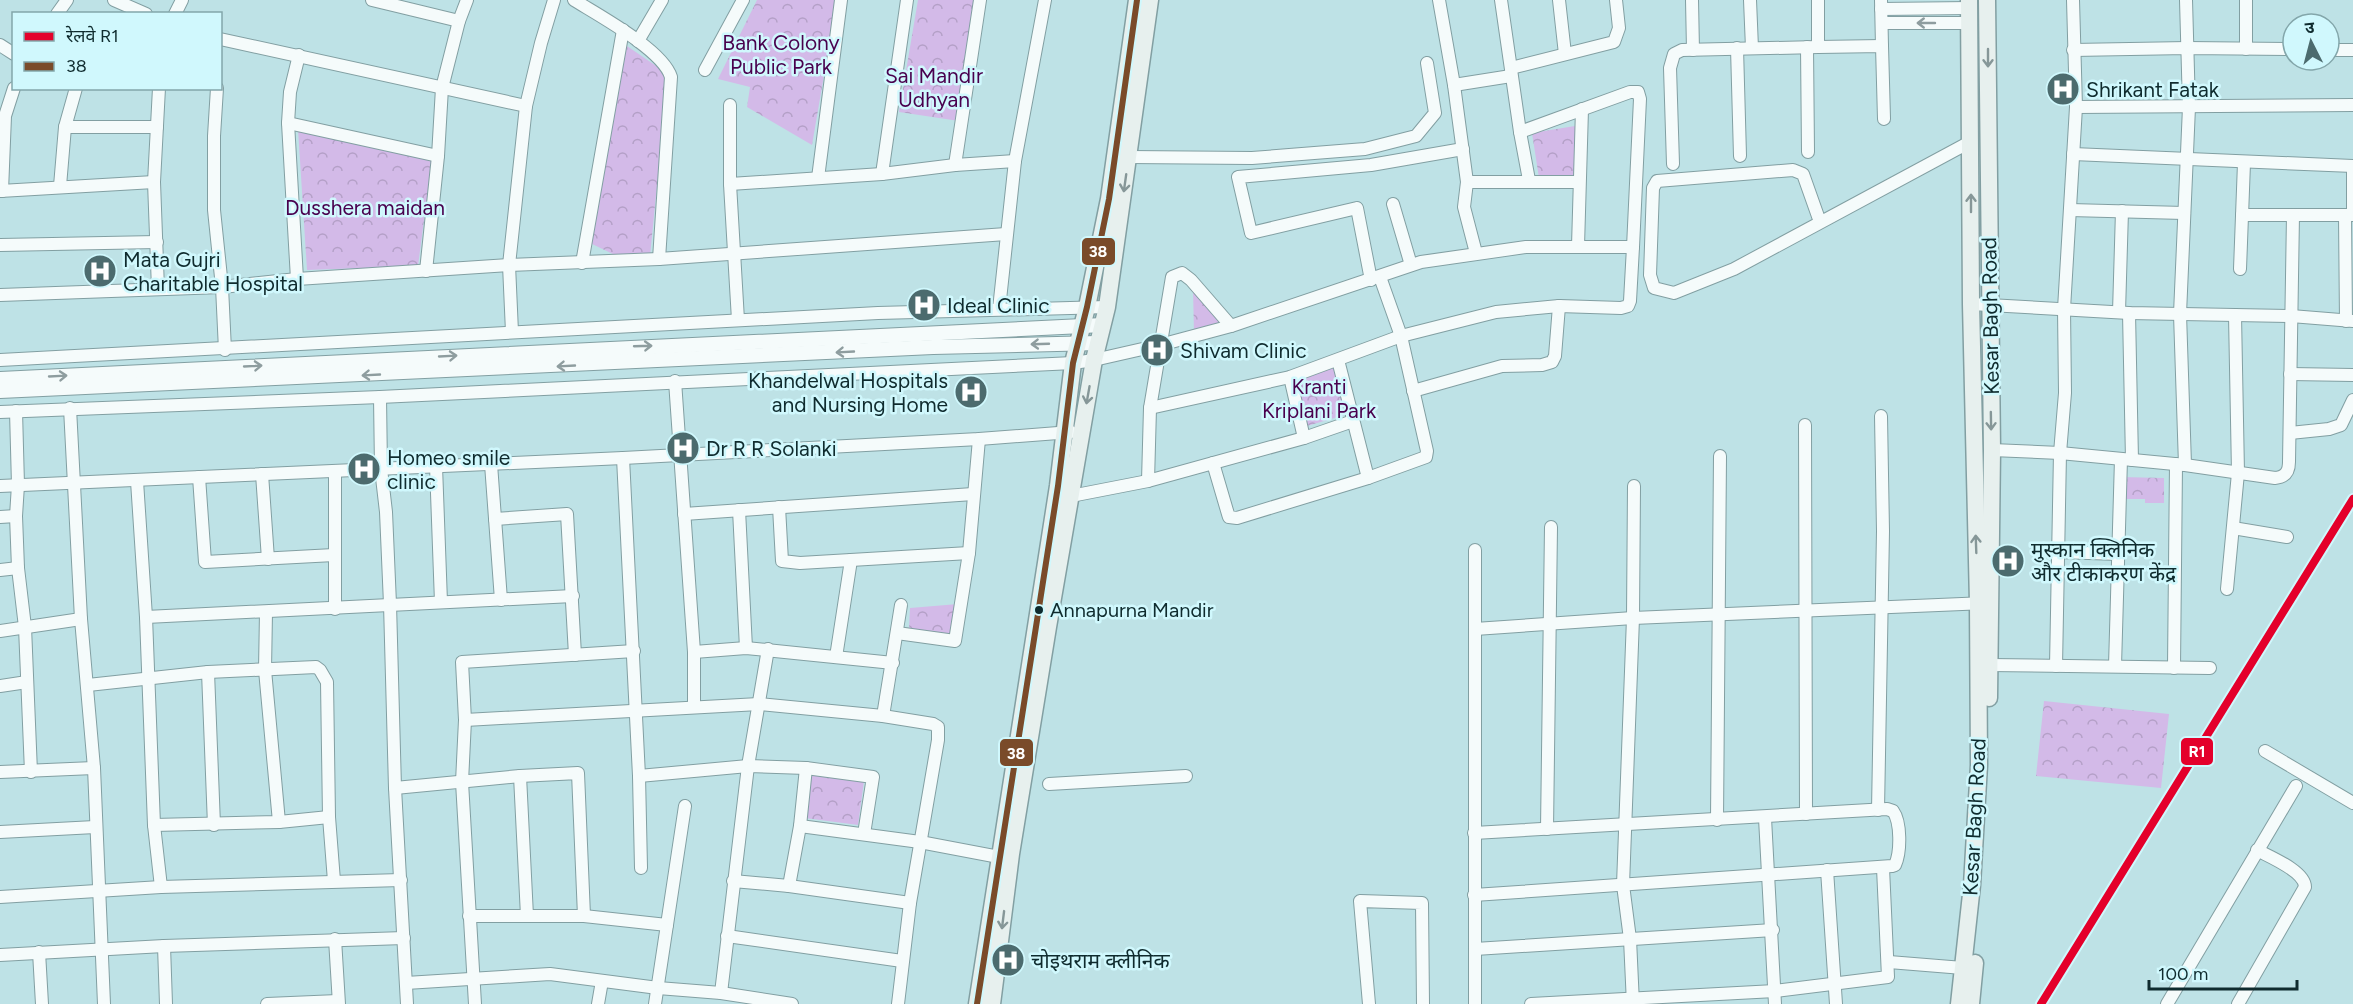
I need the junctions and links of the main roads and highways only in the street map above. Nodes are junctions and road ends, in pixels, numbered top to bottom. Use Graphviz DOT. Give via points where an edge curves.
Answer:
graph roads {
  1 [pos="1137,0"];
  2 [pos="1150,0"];
  3 [pos="1987,0"];
  4 [pos="1969,11"];
  5 [pos="1984,603"];
  6 [pos="1041,626"];
  7 [pos="1984,631"];
  8 [pos="977,1004"];
  9 [pos="992,1004"];
  10 [pos="1959,1004"];
  11 [pos="1971,1004"];
  1 -- 6 [label="main road" via="1109,199 1073,363"];
  2 -- 6 [label="main road, one-way" via="1107,307 1071,496"];
  3 -- 5 [label="main road, Kesar Bagh Road, one-way" via="1992,450"];
  5 -- 4 [label="main road, Kesar Bagh Road, one-way" via="1971,304"];
  5 -- 7 [label="main road"];
  6 -- 8 [label="main road"];
  6 -- 9 [label="main road, one-way"];
  7 -- 10 [label="main road, Kesar Bagh Road" via="1972,885"];
  7 -- 11 [label="main road" via="1989,665 1989,766"];
}
